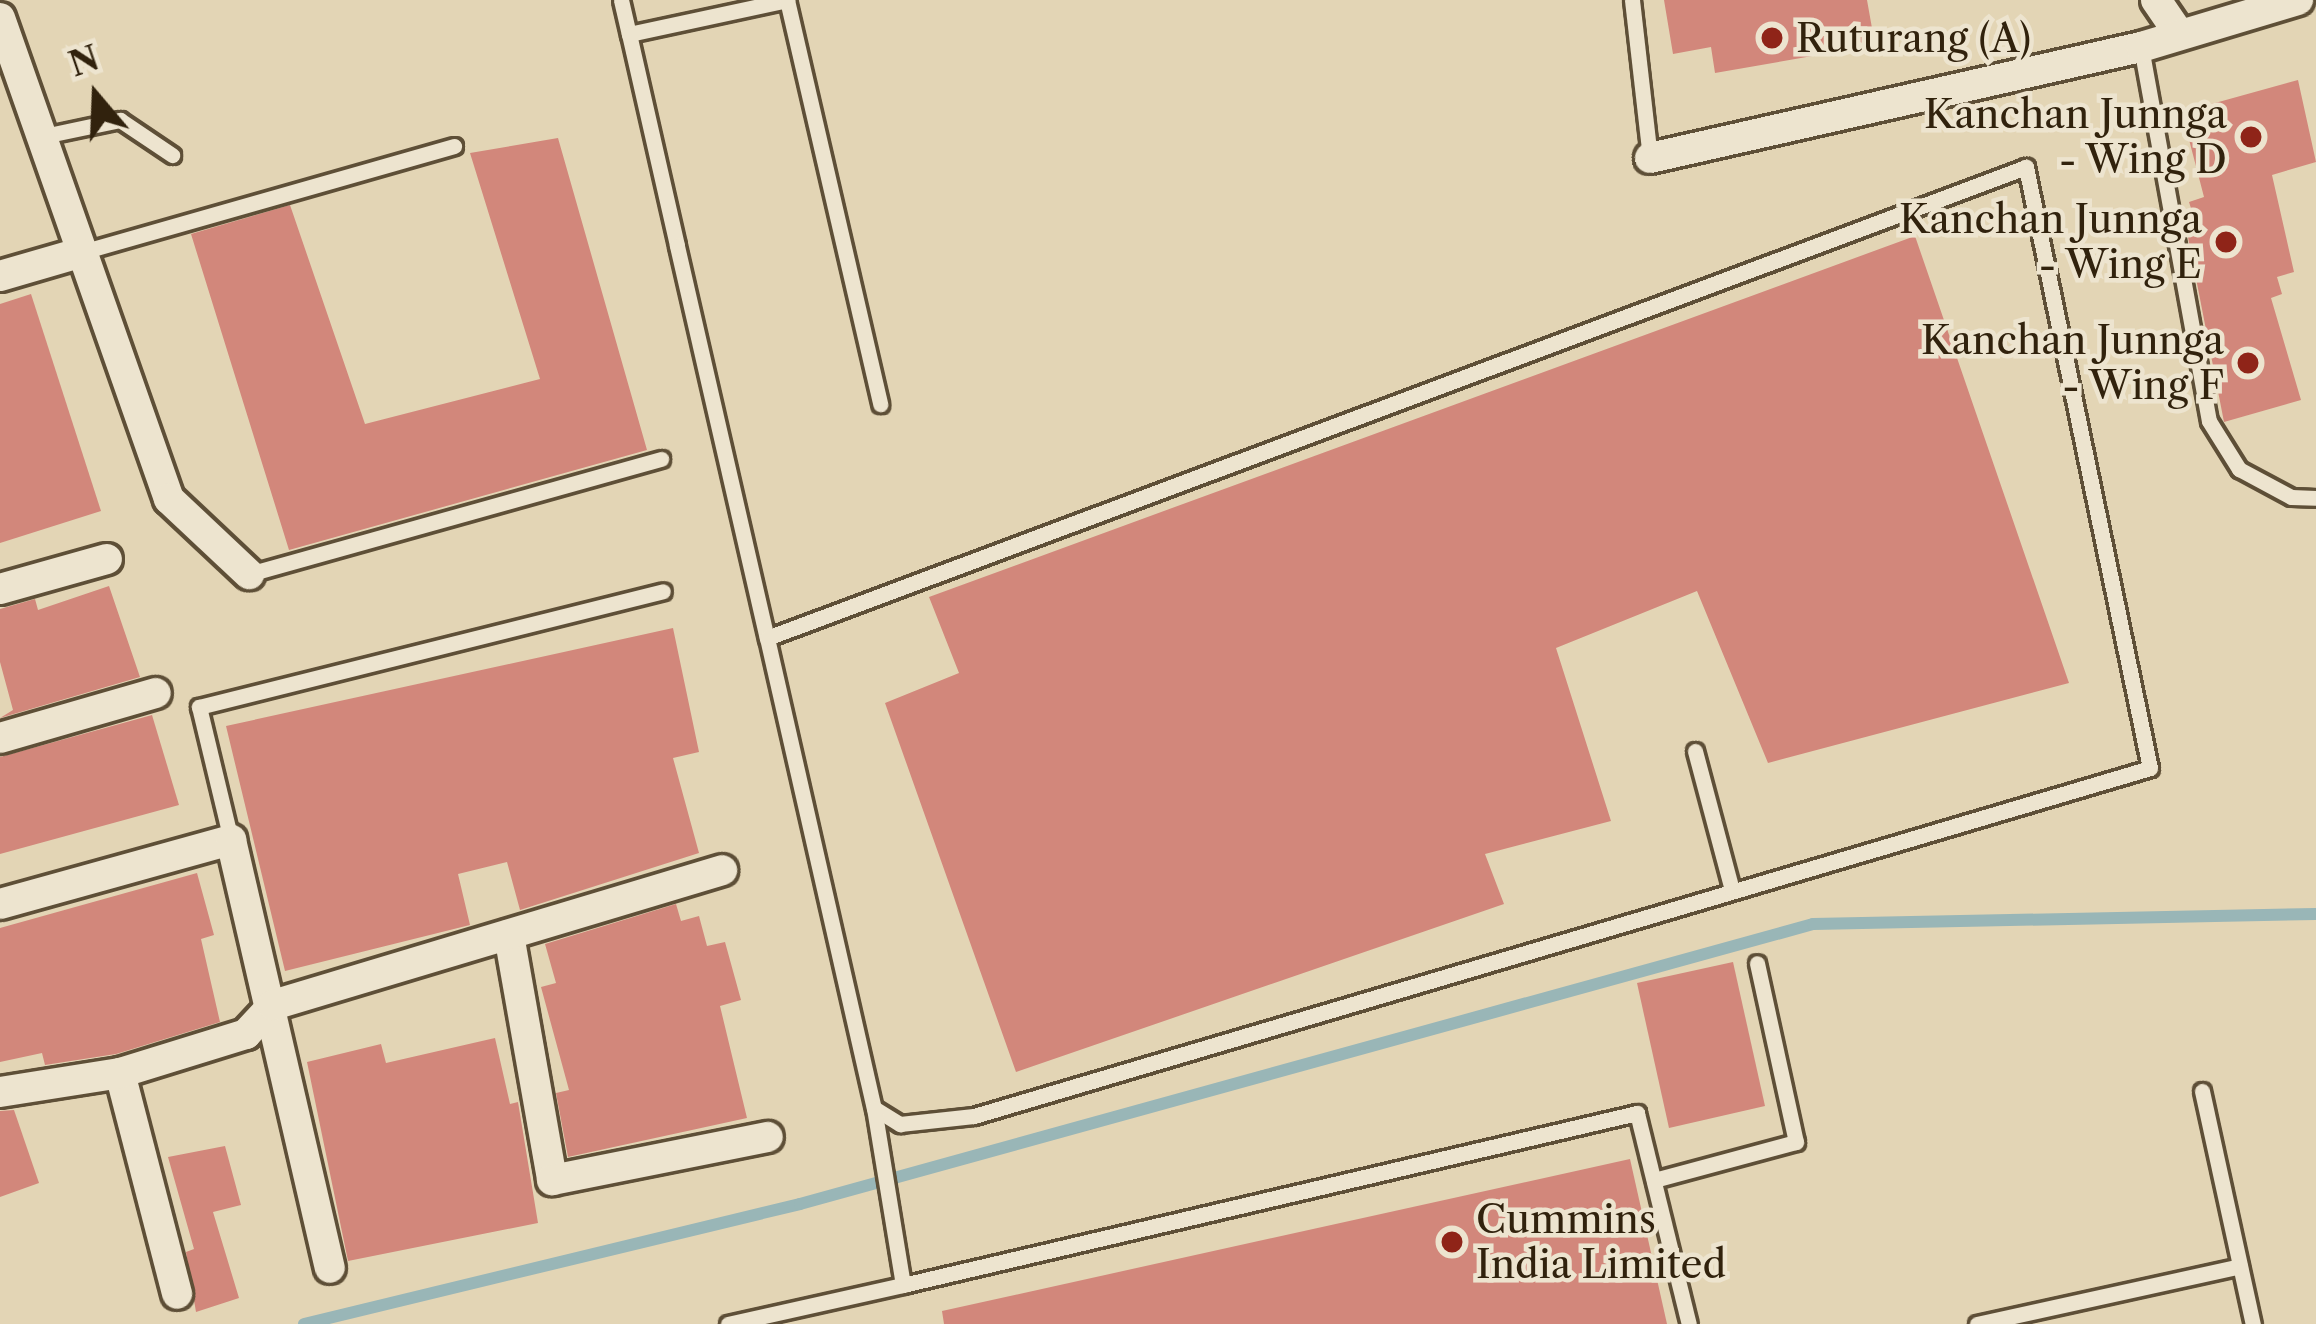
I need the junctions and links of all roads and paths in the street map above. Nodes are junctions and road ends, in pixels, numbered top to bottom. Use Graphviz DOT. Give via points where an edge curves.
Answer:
graph roads {
  1 [pos="621,0"];
  2 [pos="1632,0"];
  3 [pos="2156,0"];
  4 [pos="2298,0"];
  5 [pos="0,18"];
  6 [pos="628,34"];
  7 [pos="2180,35"];
  8 [pos="2140,47"];
  9 [pos="36,138"];
  10 [pos="454,146"];
  11 [pos="172,154"];
  12 [pos="1650,158"];
  13 [pos="79,253"];
  14 [pos="0,276"];
  15 [pos="880,404"];
  16 [pos="661,459"];
  17 [pos="2316,498"];
  18 [pos="107,559"];
  19 [pos="249,574"];
  20 [pos="0,589"];
  21 [pos="663,591"];
  22 [pos="766,638"];
  23 [pos="156,693"];
  24 [pos="0,738"];
  25 [pos="1695,752"];
  26 [pos="231,840"];
  27 [pos="722,870"];
  28 [pos="1732,890"];
  29 [pos="0,904"];
  30 [pos="508,935"];
  31 [pos="1757,963"];
  32 [pos="273,1005"];
  33 [pos="120,1072"];
  34 [pos="2202,1090"];
  35 [pos="0,1092"];
  36 [pos="874,1108"];
  37 [pos="768,1137"];
  38 [pos="1654,1180"];
  39 [pos="2240,1266"];
  40 [pos="330,1268"];
  41 [pos="903,1285"];
  42 [pos="177,1294"];
  43 [pos="728,1324"];
  44 [pos="1689,1324"];
  45 [pos="1977,1324"];
  46 [pos="2253,1324"];
  1 -- 6 [label="lane"];
  2 -- 12 [label="lane"];
  3 -- 7 [label="street"];
  4 -- 7 [label="street"];
  5 -- 9 [label="street"];
  6 -- 15 [label="lane" via="787,0"];
  6 -- 22 [label="lane"];
  7 -- 8 [label="street"];
  8 -- 12 [label="street"];
  8 -- 17 [label="lane" via="2209,421 2240,469 2291,497"];
  9 -- 11 [label="lane" via="120,120"];
  9 -- 13 [label="street"];
  10 -- 13 [label="lane"];
  13 -- 14 [label="street"];
  13 -- 19 [label="street" via="170,500"];
  16 -- 19 [label="lane"];
  18 -- 20 [label="street"];
  21 -- 26 [label="lane" via="199,706"];
  22 -- 28 [label="lane" via="2026,166 2150,768"];
  22 -- 36 [label="lane"];
  23 -- 24 [label="street"];
  25 -- 28 [label="lane"];
  26 -- 29 [label="street"];
  26 -- 32 [label="street"];
  27 -- 30 [label="street"];
  28 -- 36 [label="lane" via="974,1116 900,1124"];
  30 -- 32 [label="street"];
  30 -- 37 [label="street" via="552,1180"];
  31 -- 38 [label="lane" via="1796,1142"];
  32 -- 33 [label="street" via="246,1034"];
  32 -- 40 [label="street"];
  33 -- 35 [label="street"];
  33 -- 42 [label="street"];
  34 -- 39 [label="lane"];
  36 -- 41 [label="lane"];
  38 -- 41 [label="lane" via="1637,1113"];
  38 -- 44 [label="lane"];
  39 -- 45 [label="lane"];
  39 -- 46 [label="lane"];
  41 -- 43 [label="lane"];
}
